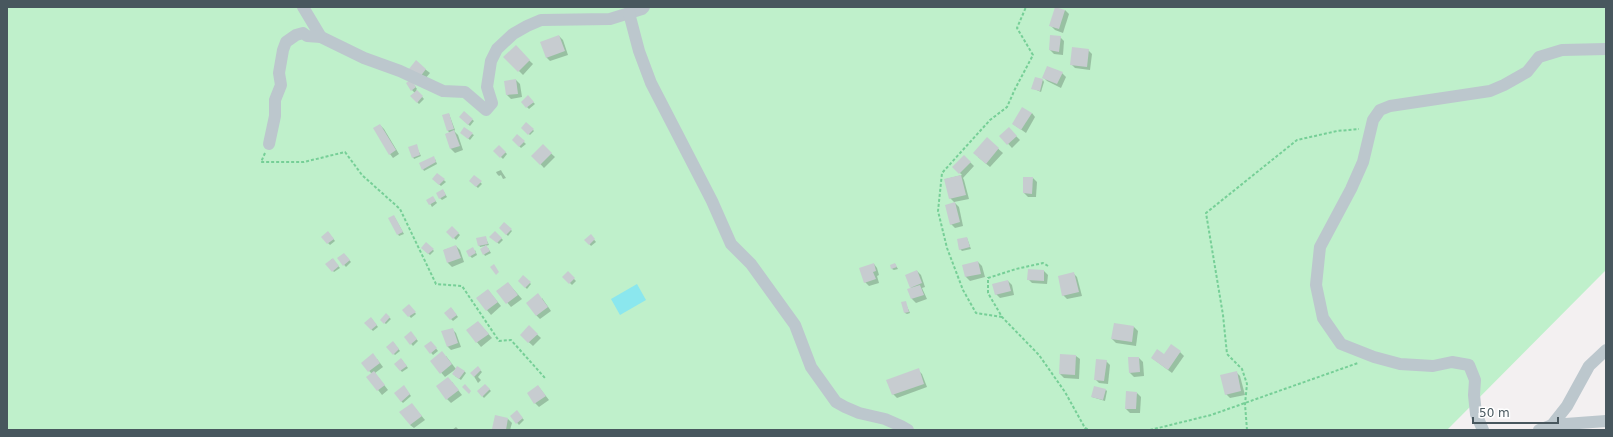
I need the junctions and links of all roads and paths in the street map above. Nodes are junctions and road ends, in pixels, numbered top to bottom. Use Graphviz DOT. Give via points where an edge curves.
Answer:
graph roads {
  1 [pos="303,7"];
  2 [pos="644,7"];
  3 [pos="1026,7"];
  4 [pos="629,13"];
  5 [pos="321,37"];
  6 [pos="1606,49"];
  7 [pos="1372,128"];
  8 [pos="269,144"];
  9 [pos="1048,266"];
  10 [pos="1002,317"];
  11 [pos="1606,350"];
  12 [pos="1374,357"];
  13 [pos="544,378"];
  14 [pos="1245,404"];
  15 [pos="1606,423"];
  16 [pos="1552,425"];
  17 [pos="908,430"];
  18 [pos="1090,430"];
  19 [pos="1150,430"];
  20 [pos="1247,430"];
  21 [pos="1483,430"];
  22 [pos="1538,430"];
  1 -- 5 [label="street"];
  2 -- 4 [label="street"];
  3 -- 10 [label="path" via="1017,28 1033,55 1008,107 990,120 942,173 938,211 947,248 963,290 976,313"];
  4 -- 5 [label="street" via="610,19 541,20 513,34 497,49 491,61 487,88 492,103 486,110 465,92 443,91"];
  4 -- 17 [label="street" via="651,83 712,201 731,244 751,264 795,325 811,367 836,402"];
  5 -- 8 [label="street" via="307,36 303,32 286,42 279,74 281,85 275,100 276,116"];
  6 -- 7 [label="street" via="1562,50 1539,57 1526,72 1504,86 1490,91 1390,106 1380,110 1373,120"];
  7 -- 12 [label="street" via="1363,162 1351,190 1320,247 1316,285 1323,318 1341,344"];
  7 -- 14 [label="path" via="1337,131 1297,140 1206,213 1227,354 1242,369 1247,384"];
  8 -- 13 [label="path" via="260,162 304,162 345,152 362,175 400,210 436,284 462,286 499,341 511,340"];
  9 -- 10 [label="path" via="1043,263 988,278 988,293"];
  10 -- 18 [label="path" via="1039,355 1065,392 1085,428"];
  11 -- 16 [label="street" via="1589,366"];
  12 -- 14 [label="path"];
  12 -- 21 [label="street" via="1400,364 1432,366 1452,362 1469,365 1474,380 1476,414"];
  14 -- 19 [label="path"];
  14 -- 20 [label="path"];
  15 -- 16 [label="street"];
  16 -- 22 [label="street"];
}
